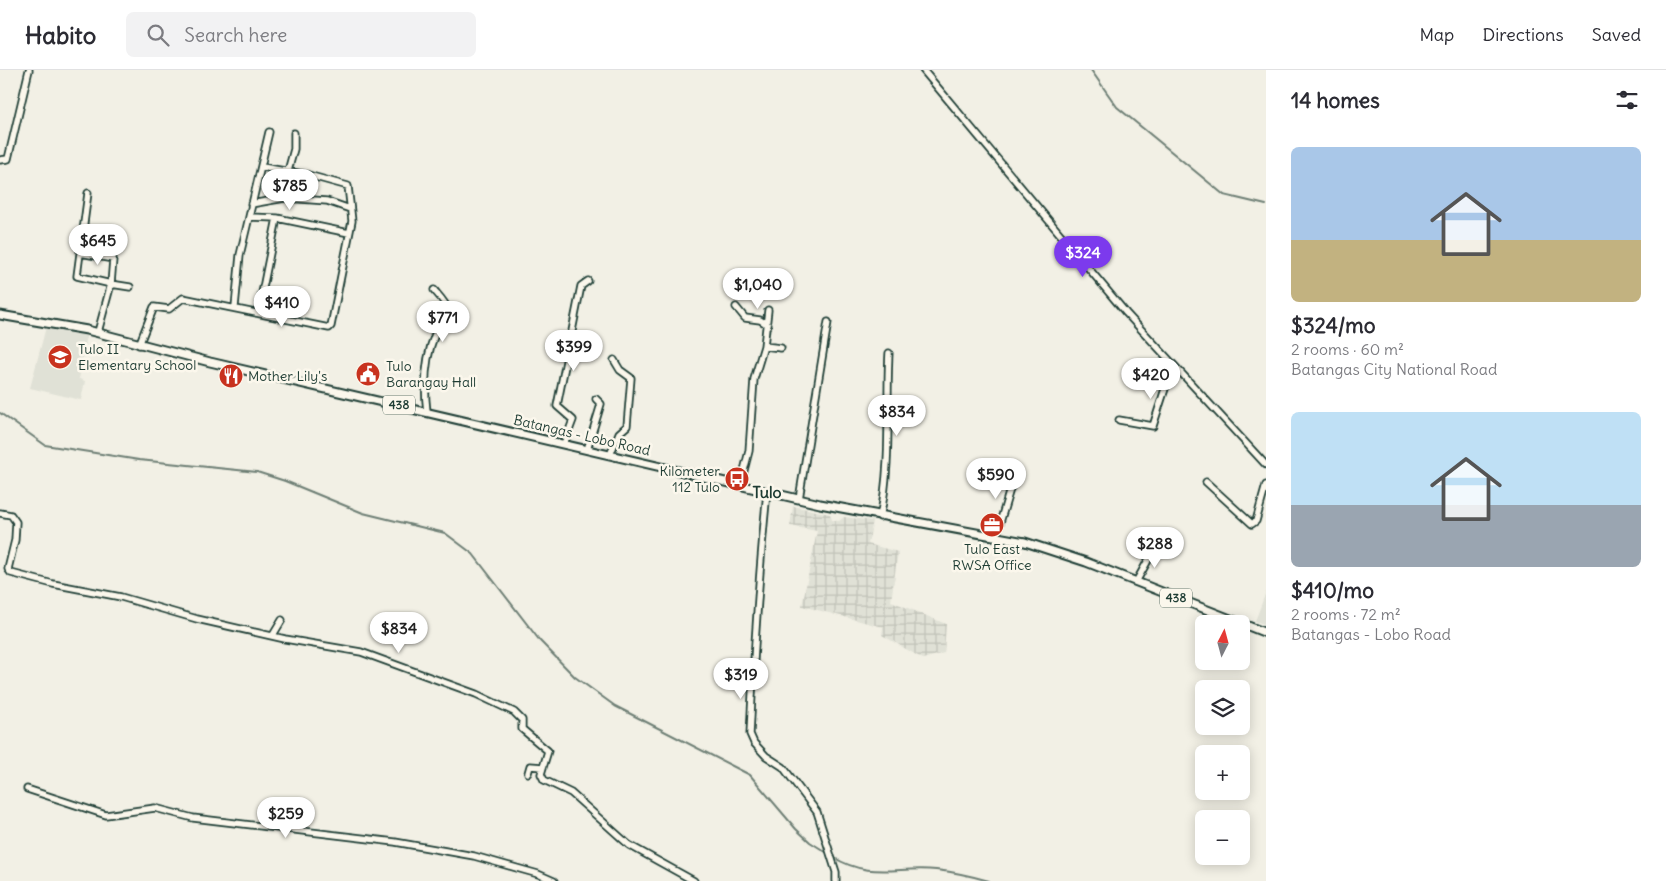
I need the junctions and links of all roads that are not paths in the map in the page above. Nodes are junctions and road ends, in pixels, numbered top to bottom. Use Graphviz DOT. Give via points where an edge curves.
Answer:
graph roads {
  1 [pos="29,70"];
  2 [pos="923,70"];
  3 [pos="269,132"];
  4 [pos="294,133"];
  5 [pos="0,160"];
  6 [pos="262,167"];
  7 [pos="288,171"];
  8 [pos="88,192"];
  9 [pos="251,204"];
  10 [pos="350,209"];
  11 [pos="249,217"];
  12 [pos="277,218"];
  13 [pos="348,234"];
  14 [pos="80,253"];
  15 [pos="588,281"];
  16 [pos="110,284"];
  17 [pos="130,287"];
  18 [pos="434,290"];
  19 [pos="235,307"];
  20 [pos="736,307"];
  21 [pos="768,310"];
  22 [pos="258,312"];
  23 [pos="0,315"];
  24 [pos="828,322"];
  25 [pos="768,325"];
  26 [pos="98,332"];
  27 [pos="139,344"];
  28 [pos="764,346"];
  29 [pos="781,348"];
  30 [pos="889,353"];
  31 [pos="614,360"];
  32 [pos="1172,364"];
  33 [pos="596,400"];
  34 [pos="427,412"];
  35 [pos="1119,420"];
  36 [pos="564,444"];
  37 [pos="587,450"];
  38 [pos="610,455"];
  39 [pos="1266,465"];
  40 [pos="1016,469"];
  41 [pos="1206,482"];
  42 [pos="1266,485"];
  43 [pos="740,486"];
  44 [pos="767,492"];
  45 [pos="799,499"];
  46 [pos="0,513"];
  47 [pos="880,516"];
  48 [pos="996,536"];
  49 [pos="1156,546"];
  50 [pos="1136,582"];
  51 [pos="282,620"];
  52 [pos="1266,633"];
  53 [pos="273,635"];
  54 [pos="543,767"];
  55 [pos="528,773"];
  56 [pos="27,789"];
  57 [pos="554,881"];
  58 [pos="694,881"];
  59 [pos="836,881"];
  1 -- 5 [label="street" via="11,152 8,159"];
  2 -- 32 [label="street"];
  3 -- 6 [label="street"];
  4 -- 7 [label="street"];
  6 -- 7 [label="street"];
  6 -- 9 [label="street"];
  7 -- 10 [label="street" via="345,184 349,191"];
  8 -- 14 [label="street"];
  9 -- 10 [label="street" via="285,198 327,201"];
  9 -- 11 [label="street"];
  10 -- 13 [label="street" via="352,221"];
  11 -- 12 [label="street"];
  11 -- 19 [label="street" via="240,255"];
  12 -- 13 [label="street"];
  12 -- 22 [label="street"];
  13 -- 22 [label="street" via="329,328"];
  14 -- 16 [label="street" via="77,277"];
  14 -- 16 [label="street" via="113,259"];
  15 -- 36 [label="street" via="580,286 557,406 573,420"];
  16 -- 17 [label="street"];
  16 -- 26 [label="street"];
  18 -- 34 [label="street" via="448,308 448,313 435,333 430,349"];
  19 -- 22 [label="street"];
  19 -- 27 [label="street" via="183,298 169,308 154,307"];
  20 -- 25 [label="street" via="745,318"];
  21 -- 25 [label="street"];
  23 -- 26 [label="main road, Batangas - Lobo Road / 438"];
  24 -- 45 [label="street"];
  25 -- 28 [label="street"];
  26 -- 27 [label="main road, Batangas - Lobo Road / 438"];
  27 -- 34 [label="main road, Batangas - Lobo Road / 438"];
  28 -- 29 [label="street"];
  28 -- 43 [label="street" via="754,379 750,444"];
  30 -- 47 [label="street" via="887,466"];
  31 -- 38 [label="street" via="620,370 631,378 627,426 618,433"];
  32 -- 35 [label="street" via="1153,426"];
  32 -- 39 [label="street"];
  33 -- 37 [label="street" via="601,404"];
  34 -- 36 [label="main road, Batangas - Lobo Road / 438"];
  36 -- 37 [label="main road, Batangas - Lobo Road / 438"];
  37 -- 38 [label="main road, Batangas - Lobo Road / 438"];
  38 -- 43 [label="main road, Batangas - Lobo Road / 438"];
  40 -- 48 [label="street"];
  41 -- 42 [label="street" via="1252,524 1256,521"];
  43 -- 44 [label="main road, Batangas - Lobo Road / 438"];
  44 -- 45 [label="main road, Batangas - Lobo Road / 438"];
  44 -- 59 [label="street" via="758,576 750,734 766,756 783,767 817,812"];
  45 -- 47 [label="main road, Batangas - Lobo Road / 438"];
  46 -- 53 [label="street" via="11,515 16,522 8,569 11,573"];
  47 -- 48 [label="main road, Batangas - Lobo Road / 438"];
  48 -- 50 [label="main road, Batangas - Lobo Road / 438" via="1054,551"];
  49 -- 50 [label="street"];
  50 -- 52 [label="main road, Batangas - Lobo Road / 438"];
  51 -- 53 [label="street"];
  53 -- 54 [label="street" via="361,652 476,694 514,712 522,720 522,729 548,751"];
  54 -- 55 [label="street" via="530,766"];
  54 -- 58 [label="street" via="541,774 544,780 571,793 629,845"];
  56 -- 57 [label="street" via="106,815 155,808 193,818 395,842 508,864"];
}
